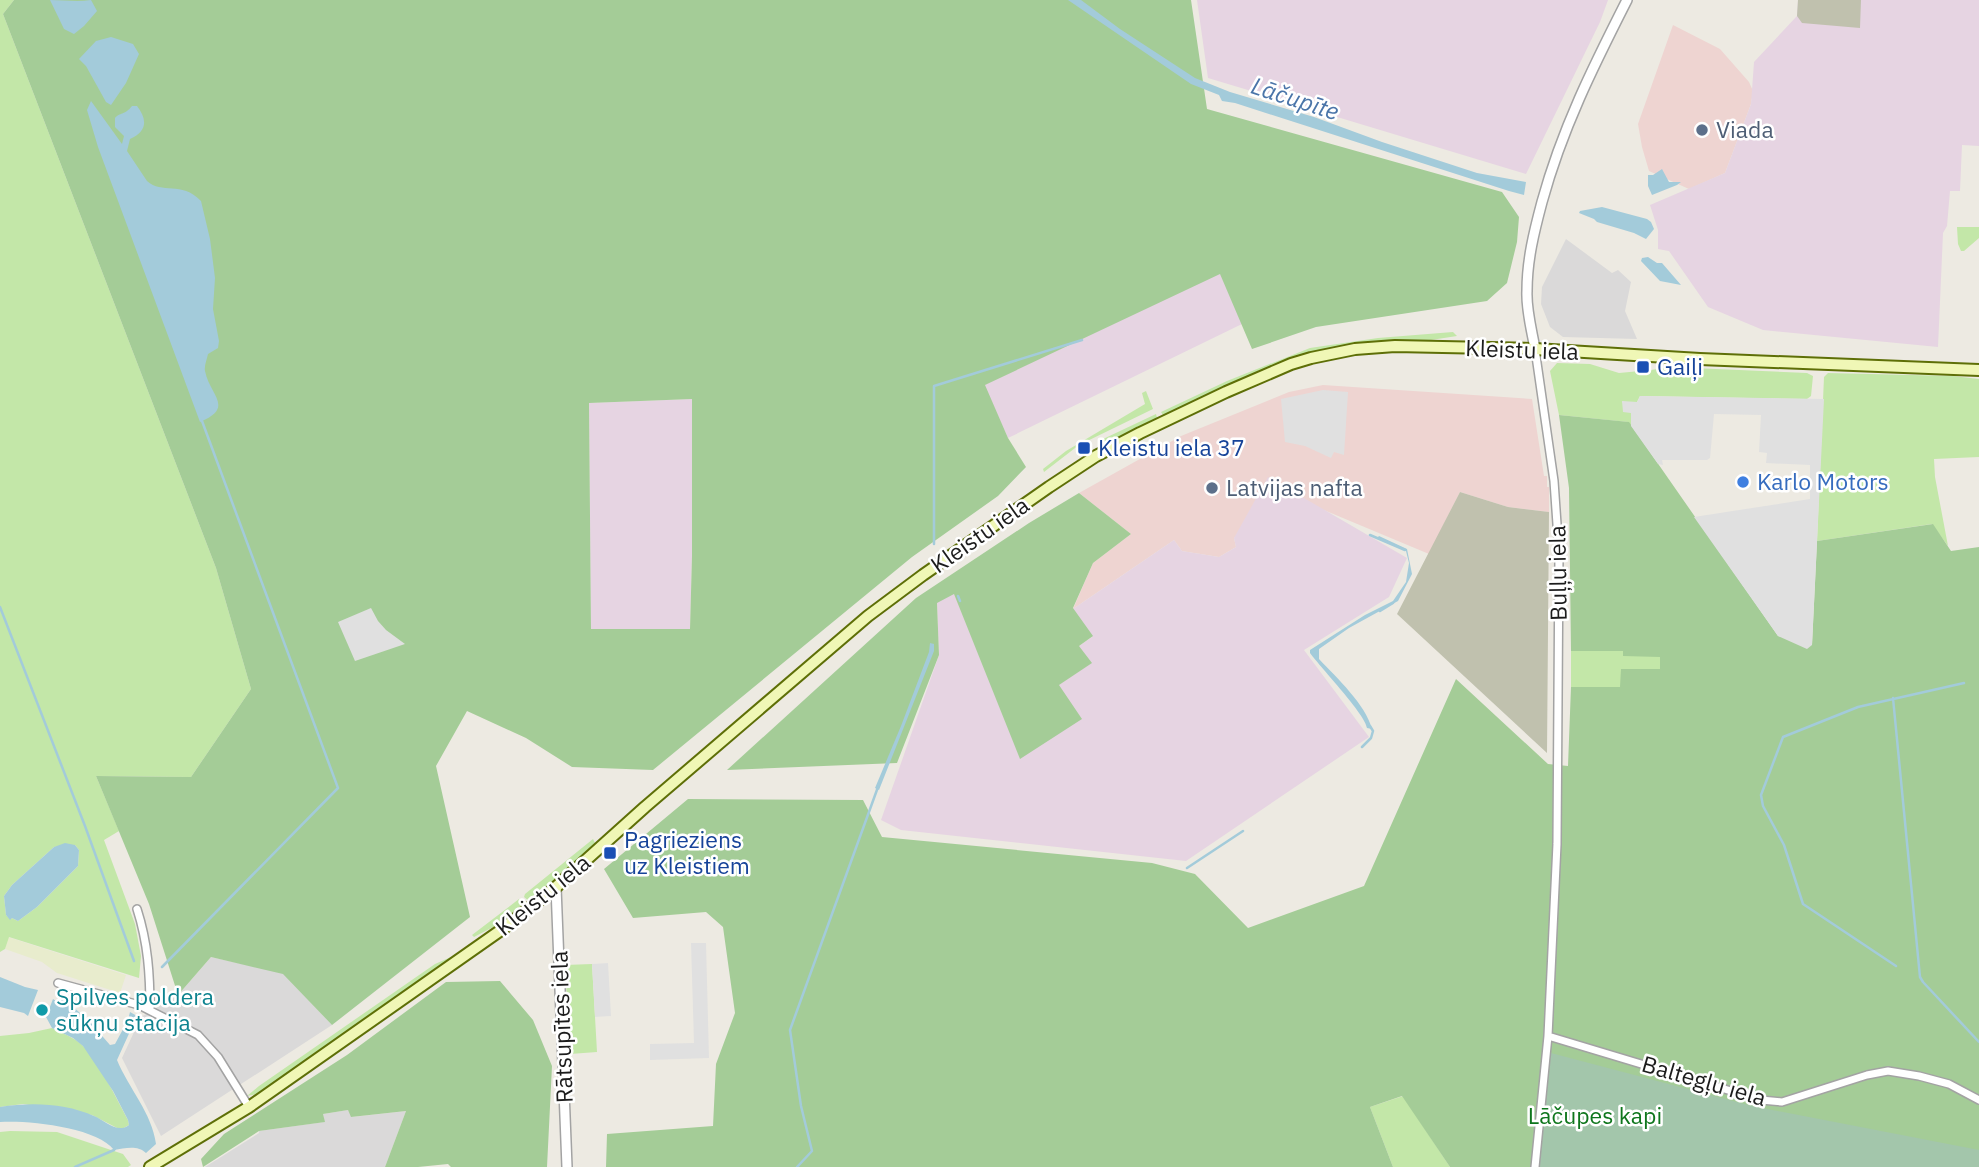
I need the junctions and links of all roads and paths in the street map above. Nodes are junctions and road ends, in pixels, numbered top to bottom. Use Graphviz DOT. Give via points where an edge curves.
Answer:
graph roads {
  1 [pos="1627,0"];
  2 [pos="1535,349"];
  3 [pos="1979,370"];
  4 [pos="556,887"];
  5 [pos="137,909"];
  6 [pos="58,983"];
  7 [pos="150,1010"];
  8 [pos="1549,1036"];
  9 [pos="1979,1100"];
  10 [pos="249,1107"];
  11 [pos="149,1167"];
  12 [pos="567,1167"];
  13 [pos="1535,1167"];
  1 -- 2 [label="street, Buļļu iela" via="1586,79 1537,221 1526,295"];
  2 -- 3 [label="main road, Kleistu iela"];
  2 -- 4 [label="main road, Kleistu iela" via="1395,346 1331,353 1291,364 1226,392 1096,456 867,616"];
  2 -- 8 [label="street, Buļļu iela" via="1559,553 1557,844"];
  4 -- 10 [label="main road, Kleistu iela" via="457,963"];
  4 -- 12 [label="street, Rātsupītes iela"];
  5 -- 7 [label="street" via="148,949"];
  6 -- 7 [label="street"];
  7 -- 10 [label="street" via="198,1035 218,1057"];
  8 -- 9 [label="street, Baltegļu iela" via="1761,1100 1782,1102 1888,1071 1950,1084"];
  8 -- 13 [label="street, Buļļu iela"];
  10 -- 11 [label="main road, Kleistu iela"];
}
